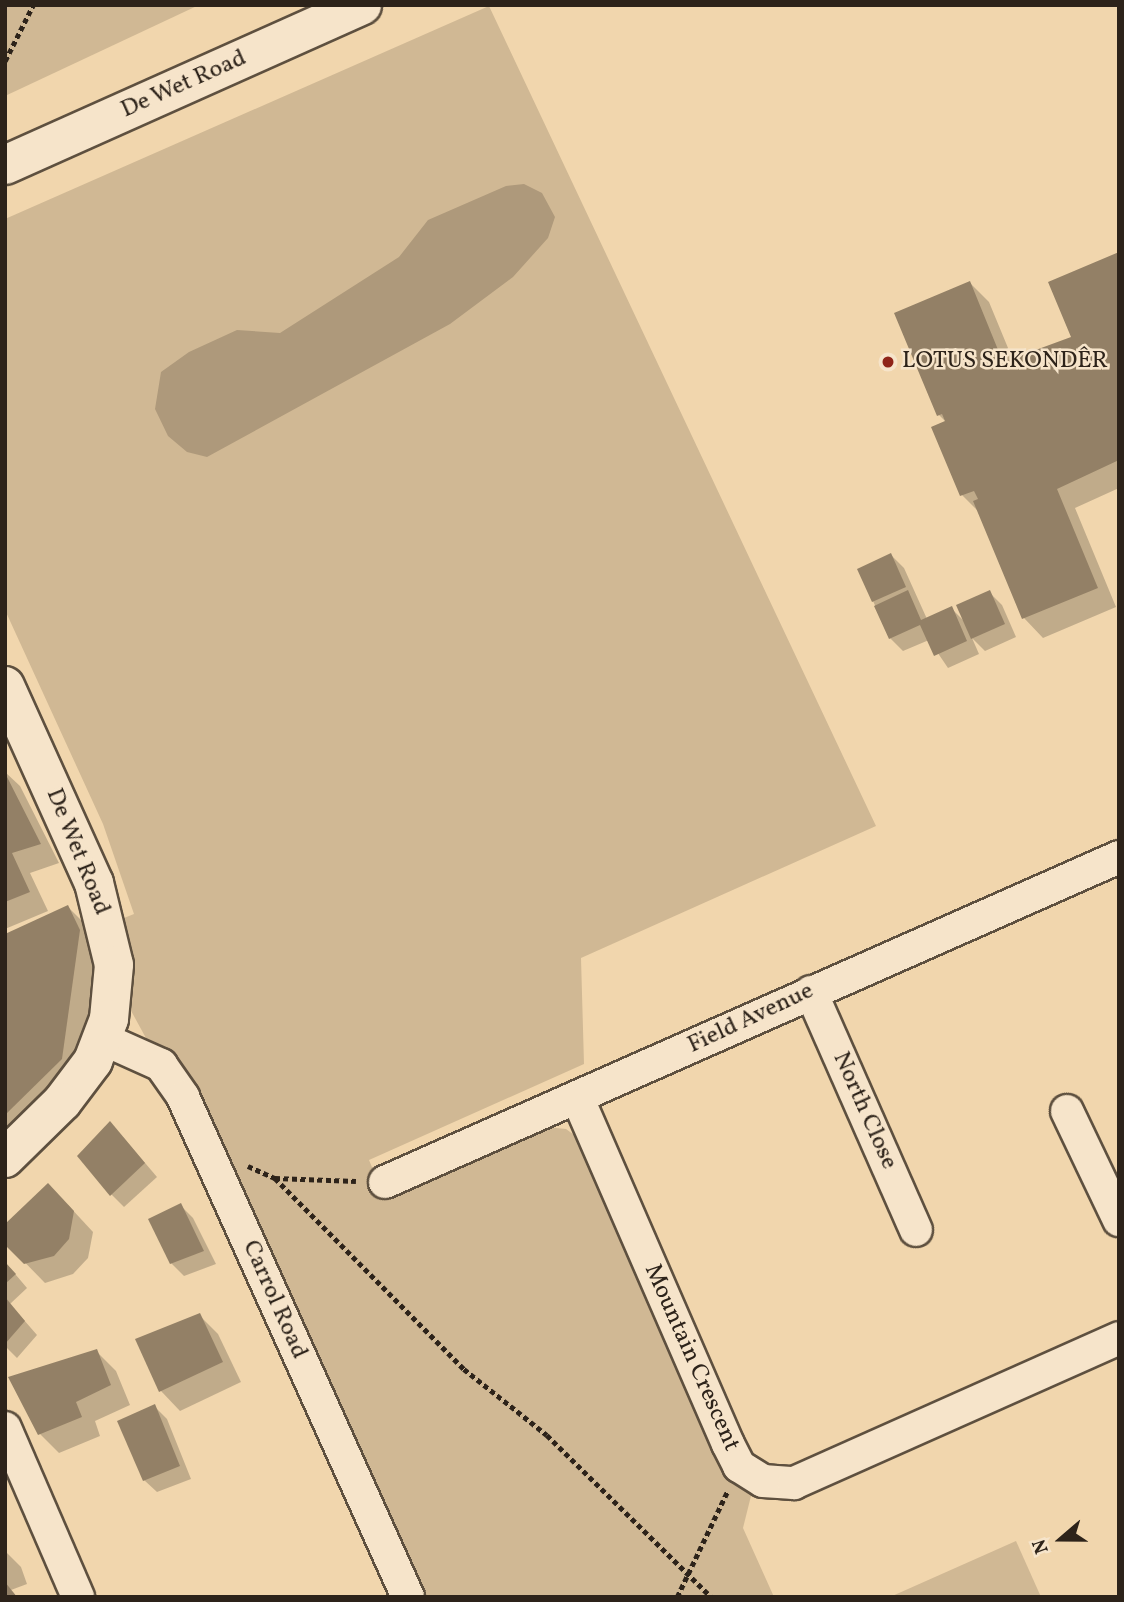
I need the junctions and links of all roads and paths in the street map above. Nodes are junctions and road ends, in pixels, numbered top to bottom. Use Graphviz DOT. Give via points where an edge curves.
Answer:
graph roads {
  1 [pos="33,5"];
  2 [pos="362,5"];
  3 [pos="5,61"];
  4 [pos="5,165"];
  5 [pos="5,686"];
  6 [pos="1119,857"];
  7 [pos="811,992"];
  8 [pos="103,1039"];
  9 [pos="578,1099"];
  10 [pos="1067,1111"];
  11 [pos="207,1148"];
  12 [pos="5,1158"];
  13 [pos="275,1178"];
  14 [pos="385,1182"];
  15 [pos="1119,1220"];
  16 [pos="916,1230"];
  17 [pos="1119,1338"];
  18 [pos="5,1428"];
  19 [pos="739,1466"];
  20 [pos="688,1572"];
  21 [pos="78,1597"];
  22 [pos="408,1597"];
  23 [pos="677,1597"];
  24 [pos="711,1597"];
  1 -- 3 [label="path"];
  2 -- 4 [label="street, De Wet Road"];
  5 -- 8 [label="street, De Wet Road" via="94,883 110,936 113,993"];
  6 -- 7 [label="street, Field Avenue"];
  7 -- 9 [label="street, Field Avenue"];
  7 -- 16 [label="street, North Close"];
  8 -- 11 [label="street, Carrol Road" via="161,1065 184,1097"];
  8 -- 12 [label="street, De Wet Road" via="81,1081"];
  9 -- 14 [label="street, Field Avenue"];
  9 -- 19 [label="street, Mountain Crescent"];
  10 -- 15 [label="street"];
  11 -- 13 [label="path"];
  11 -- 22 [label="street, Carrol Road"];
  13 -- 14 [label="path"];
  13 -- 20 [label="path" via="464,1370 547,1435"];
  17 -- 19 [label="street, Mountain Crescent" via="794,1483 763,1481"];
  18 -- 21 [label="street"];
  19 -- 20 [label="path"];
  20 -- 23 [label="path"];
  20 -- 24 [label="path"];
}
